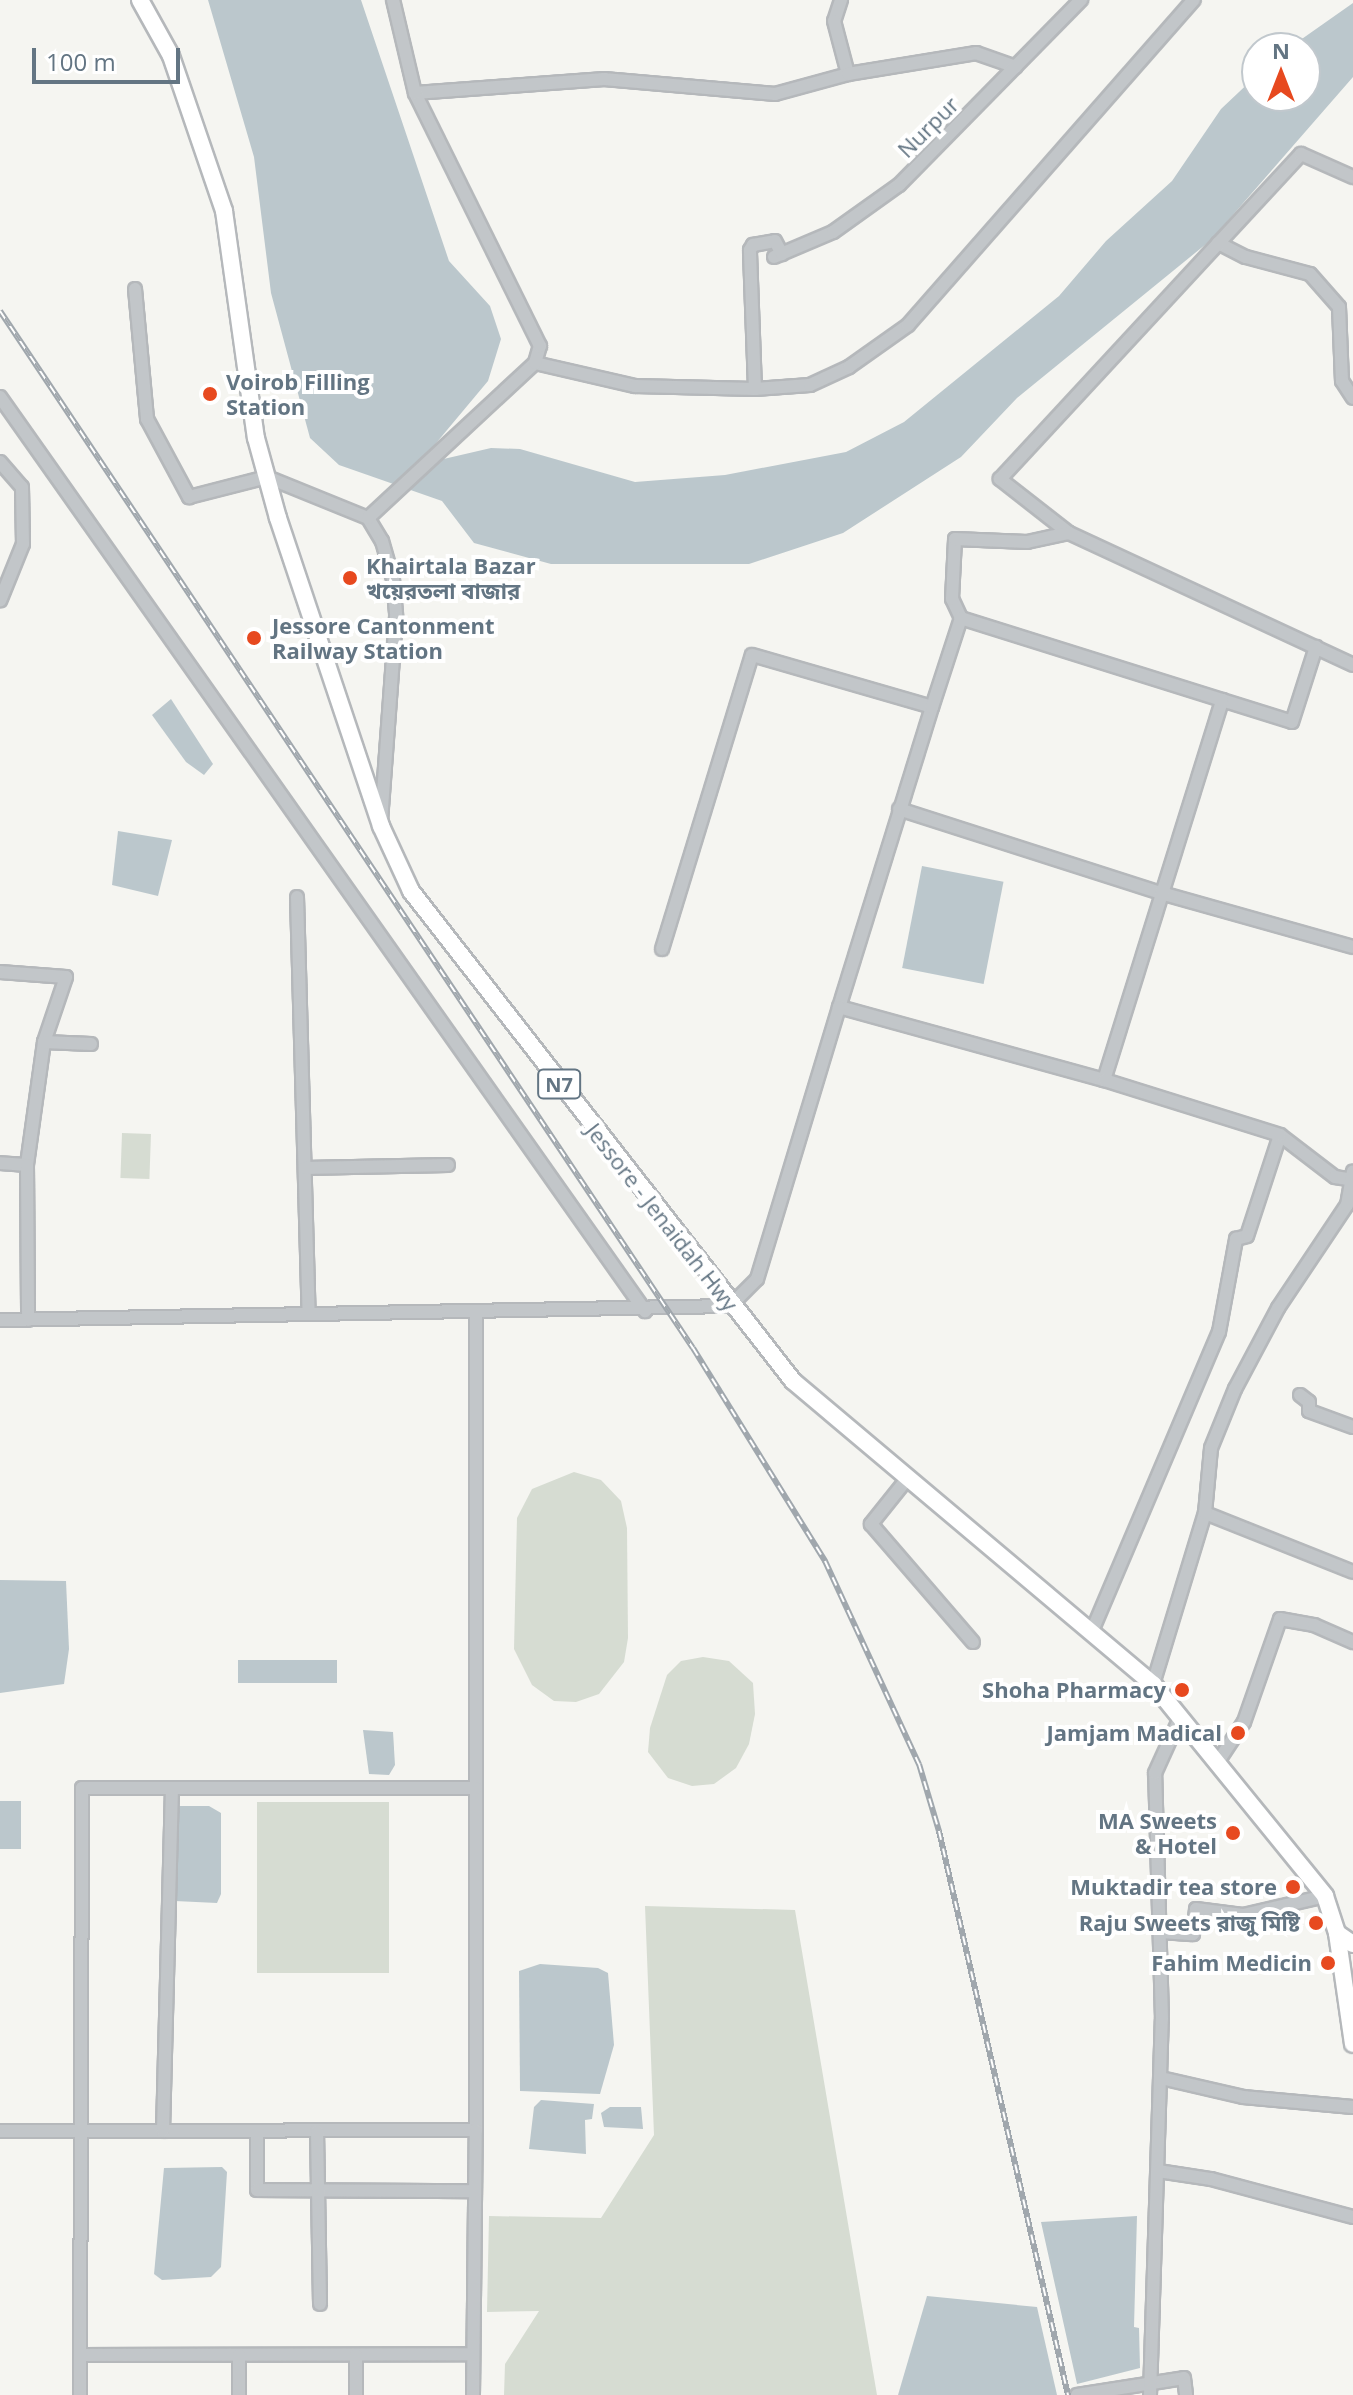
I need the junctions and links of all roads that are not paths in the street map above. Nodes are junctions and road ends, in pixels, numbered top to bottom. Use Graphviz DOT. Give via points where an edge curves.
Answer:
graph roads {
  1 [pos="140,0"];
  2 [pos="393,0"];
  3 [pos="841,0"];
  4 [pos="1081,0"];
  5 [pos="1194,0"];
  6 [pos="1016,67"];
  7 [pos="848,74"];
  8 [pos="415,93"];
  9 [pos="1353,177"];
  10 [pos="1218,243"];
  11 [pos="135,289"];
  12 [pos="535,363"];
  13 [pos="755,389"];
  14 [pos="0,397"];
  15 [pos="1353,398"];
  16 [pos="0,462"];
  17 [pos="267,477"];
  18 [pos="368,518"];
  19 [pos="1069,533"];
  20 [pos="0,601"];
  21 [pos="961,618"];
  22 [pos="1316,647"];
  23 [pos="1353,665"];
  24 [pos="1222,700"];
  25 [pos="932,707"];
  26 [pos="899,809"];
  27 [pos="381,826"];
  28 [pos="1161,893"];
  29 [pos="297,897"];
  30 [pos="1353,947"];
  31 [pos="662,949"];
  32 [pos="0,972"];
  33 [pos="839,1007"];
  34 [pos="44,1042"];
  35 [pos="91,1044"];
  36 [pos="1104,1080"];
  37 [pos="1280,1135"];
  38 [pos="0,1163"];
  39 [pos="27,1165"];
  40 [pos="448,1165"];
  41 [pos="305,1168"];
  42 [pos="1353,1172"];
  43 [pos="1353,1180"];
  44 [pos="730,1306"];
  45 [pos="476,1311"];
  46 [pos="645,1311"];
  47 [pos="309,1314"];
  48 [pos="0,1320"];
  49 [pos="28,1320"];
  50 [pos="1300,1395"];
  51 [pos="1353,1427"];
  52 [pos="907,1479"];
  53 [pos="1205,1513"];
  54 [pos="1353,1572"];
  55 [pos="1092,1631"];
  56 [pos="973,1642"];
  57 [pos="1353,1642"];
  58 [pos="1153,1684"];
  59 [pos="1180,1718"];
  60 [pos="1219,1760"];
  61 [pos="172,1788"];
  62 [pos="476,1788"];
  63 [pos="1325,1896"];
  64 [pos="1161,1932"];
  65 [pos="1337,1933"];
  66 [pos="1353,1944"];
  67 [pos="1353,2044"];
  68 [pos="1161,2078"];
  69 [pos="1353,2107"];
  70 [pos="476,2130"];
  71 [pos="0,2131"];
  72 [pos="81,2131"];
  73 [pos="163,2131"];
  74 [pos="257,2131"];
  75 [pos="317,2131"];
  76 [pos="1158,2171"];
  77 [pos="318,2190"];
  78 [pos="475,2191"];
  79 [pos="1353,2217"];
  80 [pos="320,2304"];
  81 [pos="473,2354"];
  82 [pos="80,2355"];
  83 [pos="239,2355"];
  84 [pos="356,2355"];
  85 [pos="1150,2388"];
  86 [pos="80,2395"];
  87 [pos="239,2395"];
  88 [pos="356,2395"];
  89 [pos="473,2395"];
  90 [pos="1077,2395"];
  91 [pos="1186,2395"];
  1 -- 17 [label="highway, Jessore - Jenaidah Hwy / N7" via="171,56 224,211 256,438"];
  2 -- 8 [label="street"];
  3 -- 7 [label="street" via="834,21"];
  4 -- 6 [label="street, Nurpur"];
  5 -- 13 [label="street" via="908,325 849,367 810,385"];
  6 -- 7 [label="street" via="976,53"];
  6 -- 13 [label="street, Nurpur" via="899,185 833,232 778,256 775,241 753,245 748,313"];
  7 -- 8 [label="street" via="775,94 604,79"];
  8 -- 12 [label="street" via="511,294 539,334"];
  9 -- 10 [label="street" via="1301,154"];
  10 -- 15 [label="street" via="1246,257 1310,274 1339,307 1342,381"];
  10 -- 19 [label="street" via="1000,479"];
  11 -- 17 [label="street" via="147,419 189,497"];
  12 -- 13 [label="street" via="635,386"];
  12 -- 18 [label="street"];
  14 -- 46 [label="street"];
  16 -- 20 [label="street" via="22,487 23,544"];
  17 -- 18 [label="street"];
  17 -- 27 [label="highway, Jessore - Jenaidah Hwy / N7"];
  18 -- 27 [label="street" via="390,561 396,617"];
  19 -- 21 [label="street" via="1027,542 955,539 952,599"];
  19 -- 22 [label="street"];
  21 -- 24 [label="street"];
  21 -- 25 [label="street"];
  22 -- 23 [label="street"];
  22 -- 24 [label="street" via="1292,722"];
  24 -- 28 [label="street"];
  25 -- 26 [label="street"];
  25 -- 31 [label="street" via="752,655"];
  26 -- 28 [label="street"];
  26 -- 33 [label="street"];
  27 -- 44 [label="highway, Jessore - Jenaidah Hwy / N7" via="398,870 417,899"];
  28 -- 30 [label="street"];
  28 -- 36 [label="street"];
  29 -- 41 [label="street"];
  32 -- 34 [label="street" via="66,977"];
  33 -- 36 [label="street"];
  33 -- 44 [label="street" via="757,1279"];
  34 -- 35 [label="street"];
  34 -- 39 [label="street"];
  36 -- 37 [label="street"];
  37 -- 43 [label="street" via="1335,1177"];
  37 -- 55 [label="street" via="1247,1236 1236,1239 1219,1332"];
  38 -- 39 [label="street"];
  39 -- 49 [label="street"];
  40 -- 41 [label="street"];
  41 -- 47 [label="street"];
  42 -- 43 [label="street"];
  43 -- 53 [label="street" via="1347,1205 1278,1308 1235,1389 1211,1448"];
  44 -- 46 [label="street"];
  44 -- 52 [label="highway, Jessore - Jenaidah Hwy / N7" via="793,1381"];
  45 -- 46 [label="street"];
  45 -- 47 [label="street"];
  45 -- 62 [label="street"];
  47 -- 49 [label="street"];
  48 -- 49 [label="street"];
  50 -- 51 [label="street" via="1309,1402 1309,1411"];
  52 -- 55 [label="highway, Jessore - Jenaidah Hwy / N7"];
  52 -- 56 [label="street" via="871,1524"];
  53 -- 54 [label="street"];
  53 -- 58 [label="street"];
  55 -- 58 [label="highway, Jessore - Jenaidah Hwy / N7"];
  57 -- 60 [label="street" via="1314,1625 1280,1619 1244,1722"];
  58 -- 59 [label="highway, Jessore - Jenaidah Hwy / N7"];
  59 -- 60 [label="highway, Jessore - Jenaidah Hwy / N7"];
  59 -- 64 [label="street" via="1155,1773"];
  60 -- 63 [label="highway, Jessore - Jenaidah Hwy / N7"];
  61 -- 62 [label="street"];
  61 -- 72 [label="street" via="82,1788"];
  61 -- 73 [label="street"];
  62 -- 70 [label="street"];
  63 -- 64 [label="street" via="1243,1915 1196,1909 1193,1934"];
  63 -- 65 [label="highway, Jessore - Jenaidah Hwy / N7"];
  64 -- 68 [label="street"];
  65 -- 66 [label="highway"];
  65 -- 67 [label="highway, N7"];
  68 -- 69 [label="street" via="1243,2097"];
  68 -- 76 [label="street"];
  70 -- 75 [label="street"];
  70 -- 78 [label="street"];
  71 -- 72 [label="street"];
  72 -- 73 [label="street"];
  72 -- 82 [label="street"];
  73 -- 74 [label="street"];
  74 -- 75 [label="street"];
  74 -- 77 [label="street" via="257,2190"];
  75 -- 77 [label="street"];
  76 -- 79 [label="street" via="1211,2179"];
  76 -- 85 [label="street"];
  77 -- 78 [label="street"];
  77 -- 80 [label="street"];
  78 -- 81 [label="street"];
  81 -- 84 [label="street"];
  81 -- 89 [label="street"];
  82 -- 83 [label="street"];
  82 -- 86 [label="street"];
  83 -- 84 [label="street"];
  83 -- 87 [label="street"];
  84 -- 88 [label="street"];
  85 -- 90 [label="street"];
  85 -- 91 [label="street" via="1184,2378"];
}
